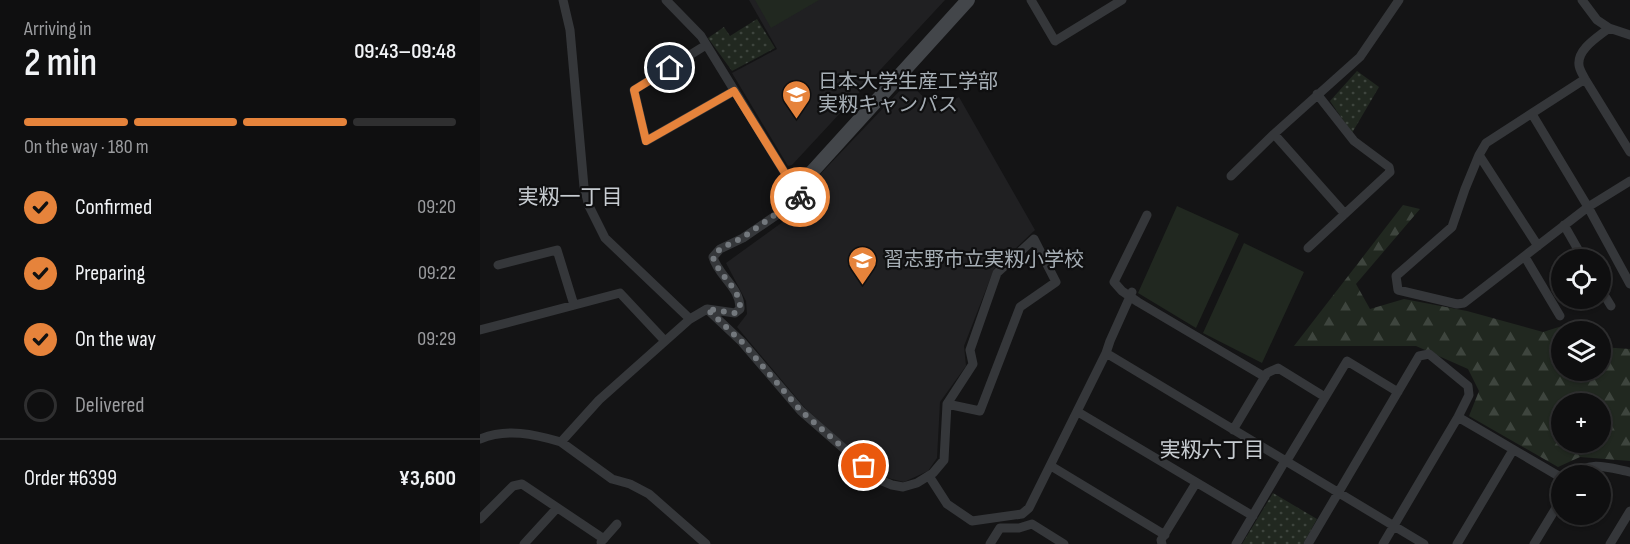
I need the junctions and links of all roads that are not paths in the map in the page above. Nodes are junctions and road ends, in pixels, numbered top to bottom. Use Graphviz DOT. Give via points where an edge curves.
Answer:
graph roads {
  1 [pos="563,0"];
  2 [pos="666,0"];
  3 [pos="968,0"];
  4 [pos="1031,0"];
  5 [pos="1122,0"];
  6 [pos="1399,0"];
  7 [pos="1582,0"];
  8 [pos="1609,28"];
  9 [pos="1630,34"];
  10 [pos="706,45"];
  11 [pos="1585,79"];
  12 [pos="734,91"];
  13 [pos="1317,94"];
  14 [pos="1532,114"];
  15 [pos="1274,134"];
  16 [pos="1630,152"];
  17 [pos="1479,155"];
  18 [pos="1231,176"];
  19 [pos="1630,180"];
  20 [pos="801,184"];
  21 [pos="1588,207"];
  22 [pos="1345,214"];
  23 [pos="1147,215"];
  24 [pos="1564,225"];
  25 [pos="1538,246"];
  26 [pos="1308,248"];
  27 [pos="1578,249"];
  28 [pos="1525,257"];
  29 [pos="498,266"];
  30 [pos="1630,284"];
  31 [pos="1131,294"];
  32 [pos="574,305"];
  33 [pos="707,309"];
  34 [pos="1560,316"];
  35 [pos="690,319"];
  36 [pos="480,330"];
  37 [pos="665,341"];
  38 [pos="1106,353"];
  39 [pos="1264,377"];
  40 [pos="1398,392"];
  41 [pos="1325,397"];
  42 [pos="947,404"];
  43 [pos="1078,412"];
  44 [pos="1458,417"];
  45 [pos="1233,430"];
  46 [pos="480,439"];
  47 [pos="561,442"];
  48 [pos="1513,450"];
  49 [pos="1286,461"];
  50 [pos="1051,466"];
  51 [pos="1611,469"];
  52 [pos="1551,472"];
  53 [pos="1630,472"];
  54 [pos="929,476"];
  55 [pos="1196,483"];
  56 [pos="1338,493"];
  57 [pos="557,508"];
  58 [pos="1630,511"];
  59 [pos="1022,513"];
  60 [pos="1253,516"];
  61 [pos="1551,516"];
  62 [pos="480,519"];
  63 [pos="617,524"];
  64 [pos="1026,526"];
  65 [pos="1394,526"];
  66 [pos="1163,539"];
  67 [pos="602,542"];
  68 [pos="524,544"];
  69 [pos="706,544"];
  70 [pos="990,544"];
  71 [pos="1064,544"];
  72 [pos="1236,544"];
  73 [pos="1308,544"];
  74 [pos="1383,544"];
  75 [pos="1424,544"];
  76 [pos="1457,544"];
  77 [pos="1534,544"];
  78 [pos="1610,544"];
  1 -- 35 [label="street" via="570,30 589,206 605,238"];
  2 -- 10 [label="street"];
  3 -- 20 [label="street"];
  4 -- 5 [label="street" via="1055,40"];
  6 -- 13 [label="street" via="1360,57"];
  7 -- 8 [label="street" via="1596,20"];
  8 -- 9 [label="street"];
  8 -- 11 [label="street" via="1580,56 1579,66"];
  10 -- 12 [label="street"];
  10 -- 12 [label="street" via="634,90 646,141"];
  11 -- 14 [label="street"];
  11 -- 16 [label="street"];
  12 -- 20 [label="street" via="788,178"];
  13 -- 15 [label="street"];
  13 -- 22 [label="street" via="1354,141 1389,167 1387,176"];
  14 -- 17 [label="street" via="1486,143"];
  14 -- 21 [label="street"];
  15 -- 18 [label="street"];
  15 -- 22 [label="street"];
  17 -- 25 [label="street"];
  17 -- 28 [label="street" via="1452,227 1396,276 1398,290 1464,303"];
  19 -- 21 [label="street"];
  20 -- 33 [label="street" via="800,199 713,257 740,300 740,309 735,313"];
  21 -- 24 [label="street"];
  21 -- 30 [label="street"];
  22 -- 26 [label="street"];
  23 -- 31 [label="street" via="1114,282"];
  24 -- 25 [label="street"];
  24 -- 27 [label="street"];
  25 -- 28 [label="street"];
  28 -- 34 [label="street"];
  29 -- 32 [label="street" via="556,250"];
  31 -- 38 [label="street"];
  31 -- 39 [label="street"];
  32 -- 36 [label="street"];
  32 -- 37 [label="street" via="620,293"];
  33 -- 35 [label="street"];
  33 -- 54 [label="street" via="742,342 801,411 880,480 903,487"];
  35 -- 37 [label="street"];
  37 -- 47 [label="street" via="599,400"];
  38 -- 43 [label="street"];
  38 -- 45 [label="street"];
  39 -- 41 [label="street" via="1278,368"];
  39 -- 45 [label="street"];
  40 -- 41 [label="street" via="1347,361"];
  40 -- 44 [label="street" via="1419,356 1429,354 1468,386 1469,395"];
  40 -- 56 [label="street"];
  41 -- 49 [label="street"];
  42 -- 42 [label="street" via="980,411 1020,308 1056,282 1034,239 997,273 970,350 973,364"];
  42 -- 54 [label="street" via="944,460"];
  43 -- 50 [label="street"];
  43 -- 55 [label="street"];
  44 -- 48 [label="street"];
  44 -- 65 [label="street"];
  45 -- 49 [label="street"];
  46 -- 47 [label="street" via="516,432"];
  47 -- 69 [label="street" via="612,479 649,494"];
  48 -- 52 [label="street"];
  48 -- 76 [label="street"];
  49 -- 56 [label="street"];
  49 -- 60 [label="street"];
  50 -- 59 [label="street" via="1034,501"];
  50 -- 66 [label="street"];
  51 -- 53 [label="street"];
  54 -- 59 [label="street" via="947,504 972,521"];
  55 -- 60 [label="street"];
  55 -- 66 [label="street"];
  56 -- 65 [label="street"];
  56 -- 73 [label="street"];
  57 -- 62 [label="street" via="522,484 513,486"];
  57 -- 67 [label="street"];
  57 -- 68 [label="street"];
  58 -- 78 [label="street"];
  59 -- 64 [label="street"];
  60 -- 72 [label="street"];
  61 -- 77 [label="street"];
  63 -- 67 [label="street"];
  64 -- 70 [label="street" via="1000,528"];
  64 -- 71 [label="street" via="1032,524"];
  65 -- 74 [label="street"];
  65 -- 75 [label="street"];
}
